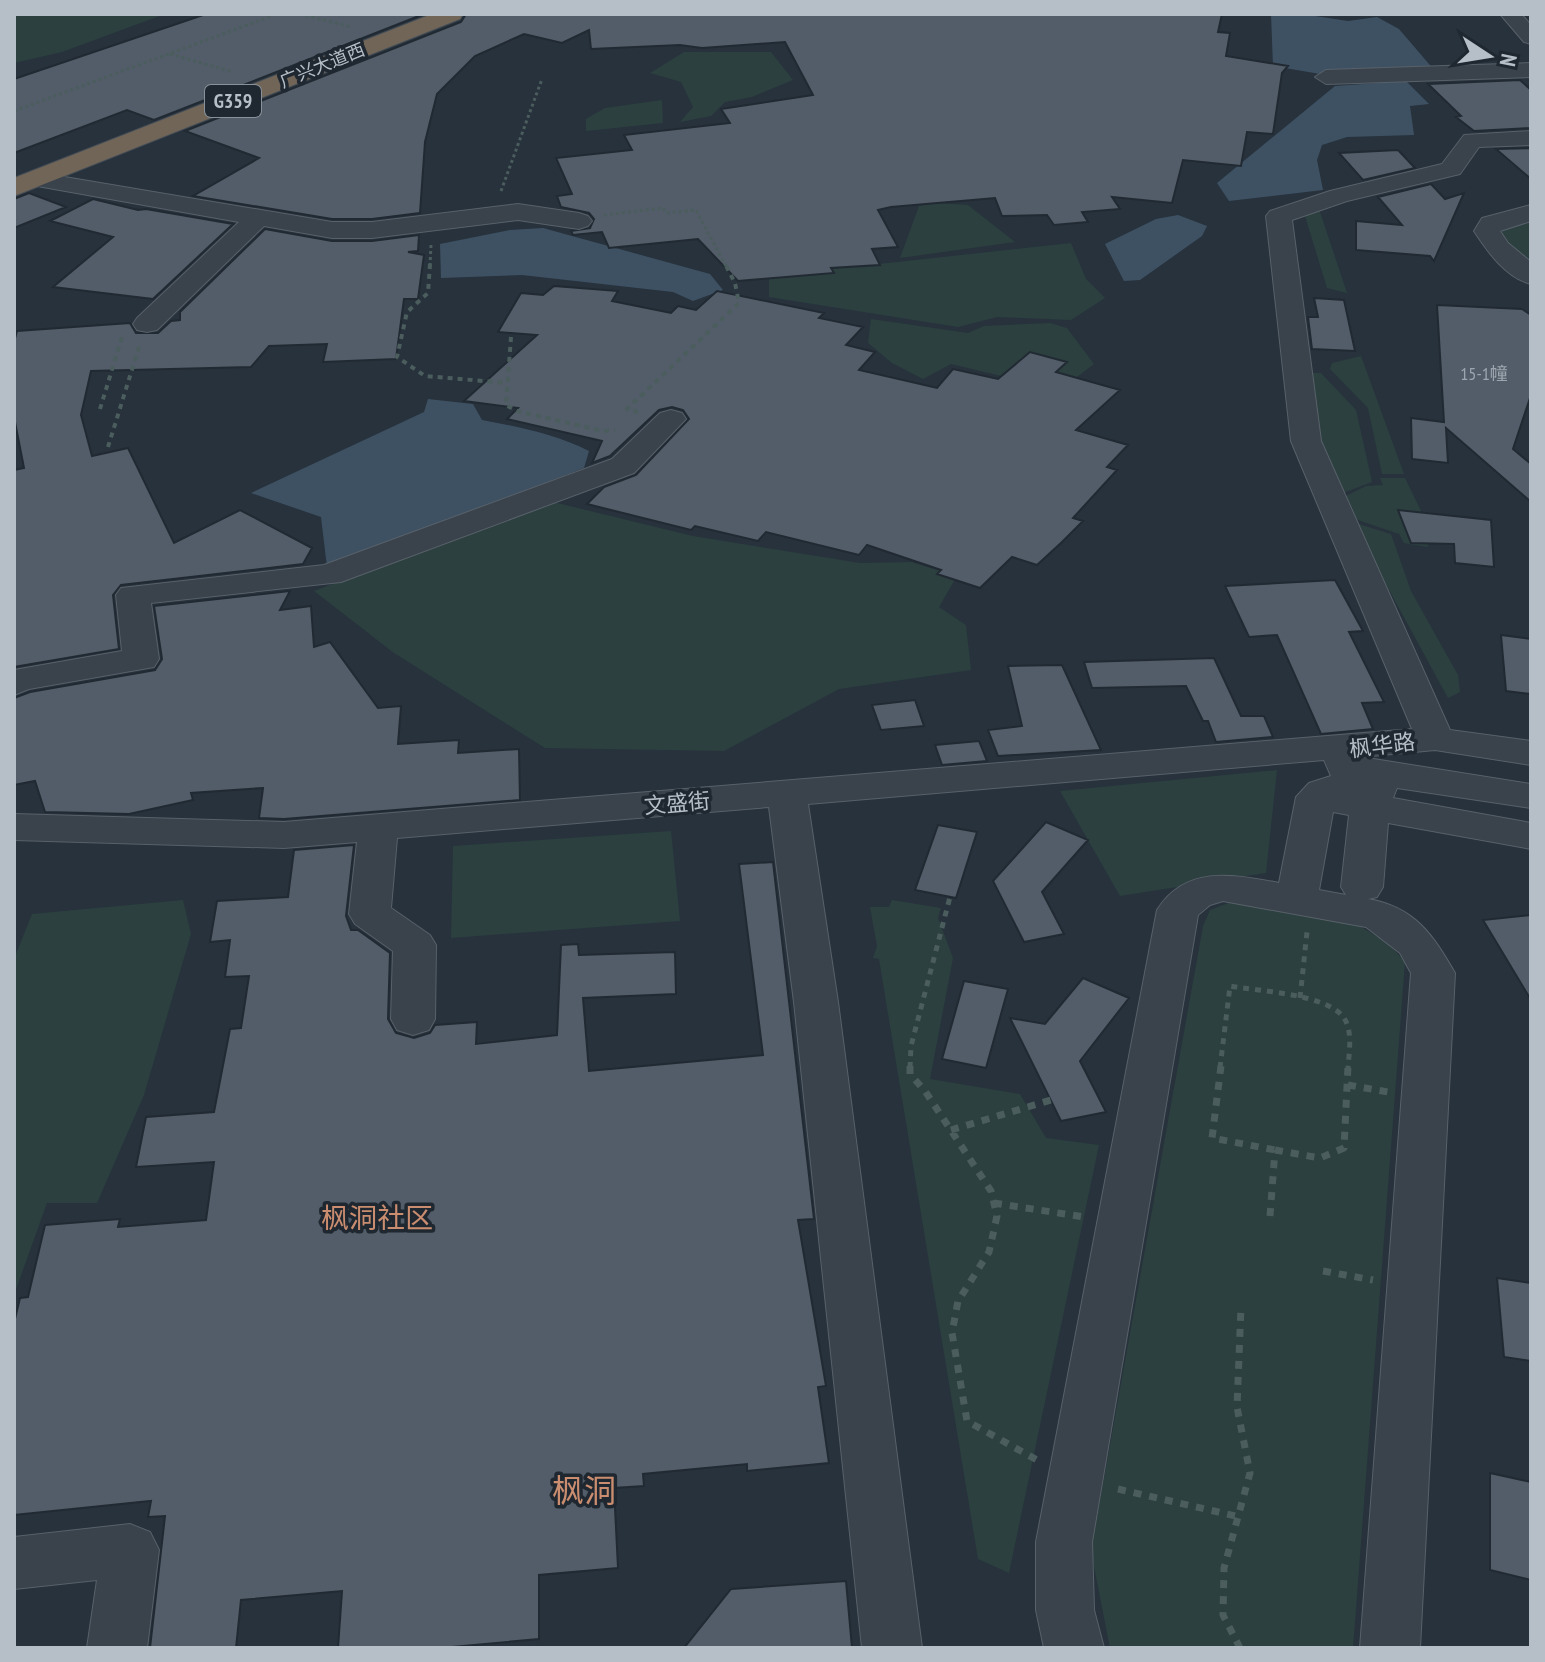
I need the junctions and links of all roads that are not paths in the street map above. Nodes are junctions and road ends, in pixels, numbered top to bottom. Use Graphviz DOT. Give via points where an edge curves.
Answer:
graph roads {
  1 [pos="416,14"];
  2 [pos="452,14"];
  3 [pos="1510,14"];
  4 [pos="1531,38"];
  5 [pos="1531,70"];
  6 [pos="1326,77"];
  7 [pos="1531,138"];
  8 [pos="21,179"];
  9 [pos="1531,213"];
  10 [pos="256,219"];
  11 [pos="575,220"];
  12 [pos="1531,276"];
  13 [pos="147,324"];
  14 [pos="671,419"];
  15 [pos="14,684"];
  16 [pos="1435,739"];
  17 [pos="1339,747"];
  18 [pos="1531,753"];
  19 [pos="787,794"];
  20 [pos="1531,796"];
  21 [pos="1316,797"];
  22 [pos="1370,807"];
  23 [pos="1531,816"];
  24 [pos="14,827"];
  25 [pos="378,829"];
  26 [pos="1531,836"];
  27 [pos="1362,887"];
  28 [pos="1304,901"];
  29 [pos="413,1019"];
  30 [pos="14,1563"];
  31 [pos="117,1648"];
  32 [pos="892,1648"];
  33 [pos="1074,1648"];
  34 [pos="1390,1648"];
  1 -- 8 [label="highway, 广兴大道西 / G359"];
  2 -- 8 [label="highway, 广兴大道西 / G359"];
  3 -- 4 [label="street"];
  5 -- 6 [label="street"];
  7 -- 16 [label="street" via="1472,140 1451,169 1279,216 1306,441"];
  8 -- 10 [label="street"];
  9 -- 12 [label="street" via="1491,223 1487,231 1498,248"];
  10 -- 11 [label="street" via="332,230 518,212"];
  10 -- 13 [label="street"];
  14 -- 15 [label="street" via="623,466 329,575 133,595 141,659"];
  16 -- 17 [label="street, 枫华路"];
  16 -- 18 [label="street, 枫华路"];
  17 -- 19 [label="street, 文盛街"];
  17 -- 20 [label="street, 枫华路" via="1345,768"];
  19 -- 25 [label="street, 文盛街"];
  19 -- 32 [label="street"];
  21 -- 22 [label="street"];
  21 -- 23 [label="street" via="1347,785"];
  21 -- 28 [label="street"];
  22 -- 26 [label="street"];
  22 -- 27 [label="street"];
  24 -- 25 [label="street, 文盛街" via="256,835"];
  25 -- 29 [label="street" via="370,914 415,945"];
  28 -- 33 [label="street" via="1223,887 1195,895 1178,910 1064,1542 1065,1610"];
  28 -- 34 [label="street" via="1378,915 1416,943 1433,973"];
  30 -- 31 [label="street" via="130,1550"];
}
